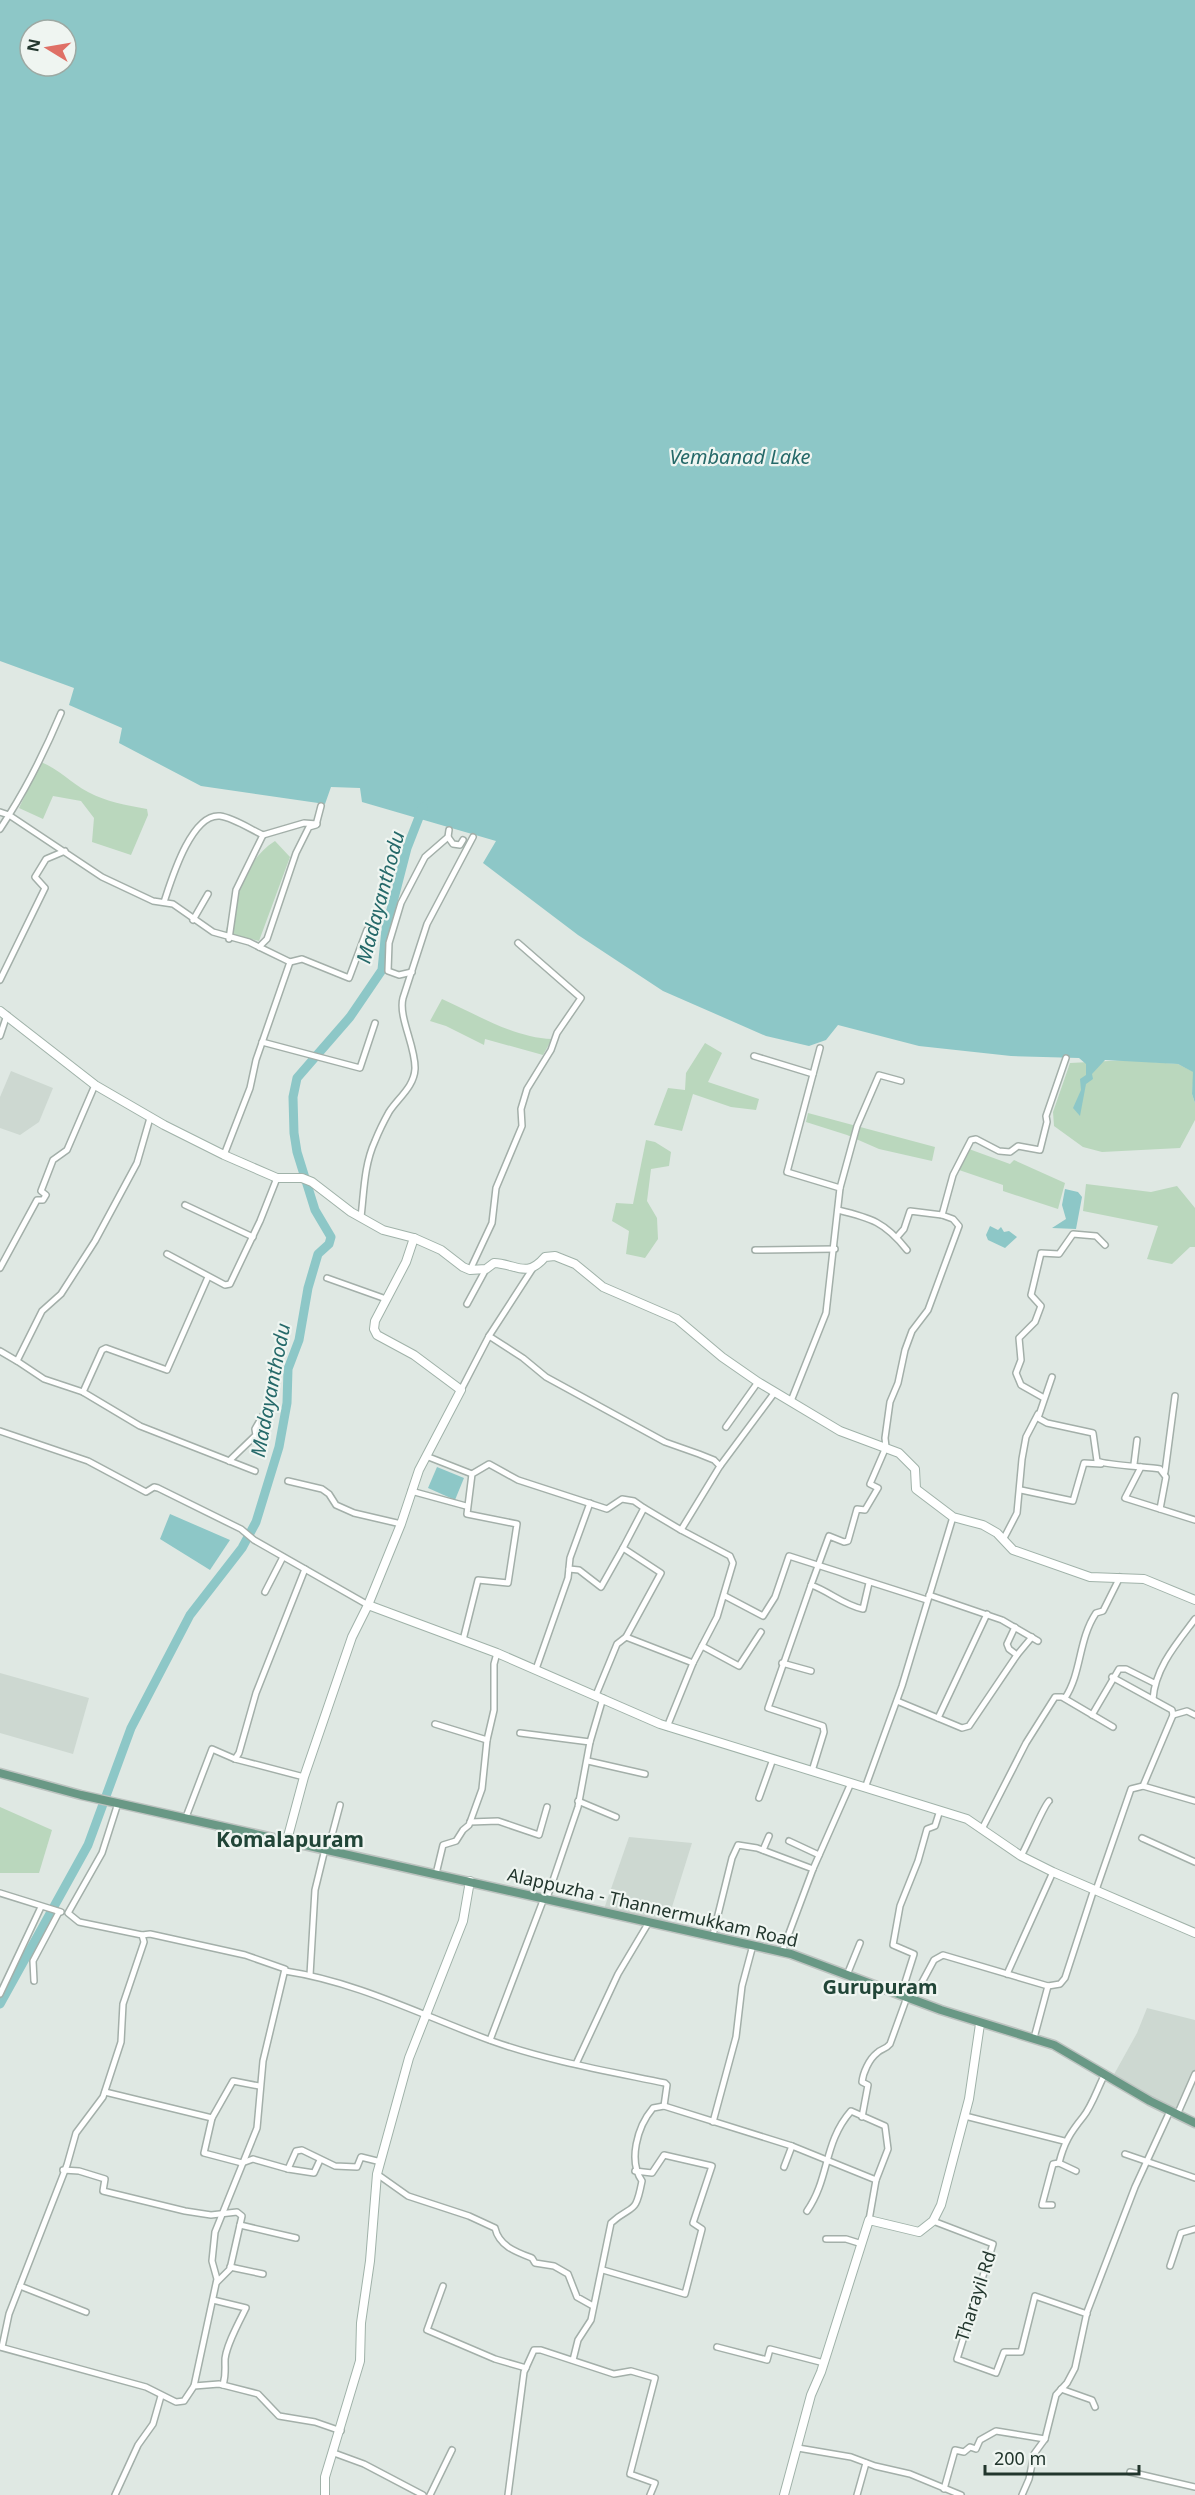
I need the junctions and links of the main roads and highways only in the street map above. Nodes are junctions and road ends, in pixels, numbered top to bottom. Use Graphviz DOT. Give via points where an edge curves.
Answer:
graph roads {
  1 [pos="4,1013"];
  2 [pos="414,1238"];
  3 [pos="1195,1600"];
  4 [pos="368,1605"];
  5 [pos="0,1773"];
  6 [pos="287,1840"];
  7 [pos="470,1881"];
  8 [pos="1195,1933"];
  9 [pos="980,2024"];
  10 [pos="1195,2123"];
  11 [pos="325,2495"];
  12 [pos="784,2495"];
  1 -- 2 [label="main road" via="95,1085 150,1118 277,1178 312,1182 383,1230"];
  2 -- 3 [label="main road" via="478,1272 494,1263 522,1270 534,1268 545,1257 555,1256 575,1264 603,1287 677,1319 758,1382 840,1431 899,1453 915,1469 916,1489 954,1517 983,1525 1004,1538 1012,1550 1090,1577 1144,1579"];
  2 -- 4 [label="main road" via="374,1329 377,1335 414,1354 461,1390 426,1456"];
  4 -- 6 [label="main road" via="332,1688"];
  4 -- 8 [label="main road" via="497,1653 667,1727 967,1819 1021,1856"];
  5 -- 6 [label="main road, Alappuzha - Thannermukkam Road" via="81,1795"];
  6 -- 7 [label="main road, Alappuzha - Thannermukkam Road"];
  7 -- 9 [label="main road, Alappuzha - Thannermukkam Road" via="782,1952"];
  7 -- 11 [label="main road" via="463,1921 409,2058 377,2174 360,2361 325,2477"];
  9 -- 10 [label="main road, Alappuzha - Thannermukkam Road" via="1034,2038 1074,2055"];
  9 -- 12 [label="main road" via="965,2116 933,2221 919,2232 869,2220 811,2395"];
}
